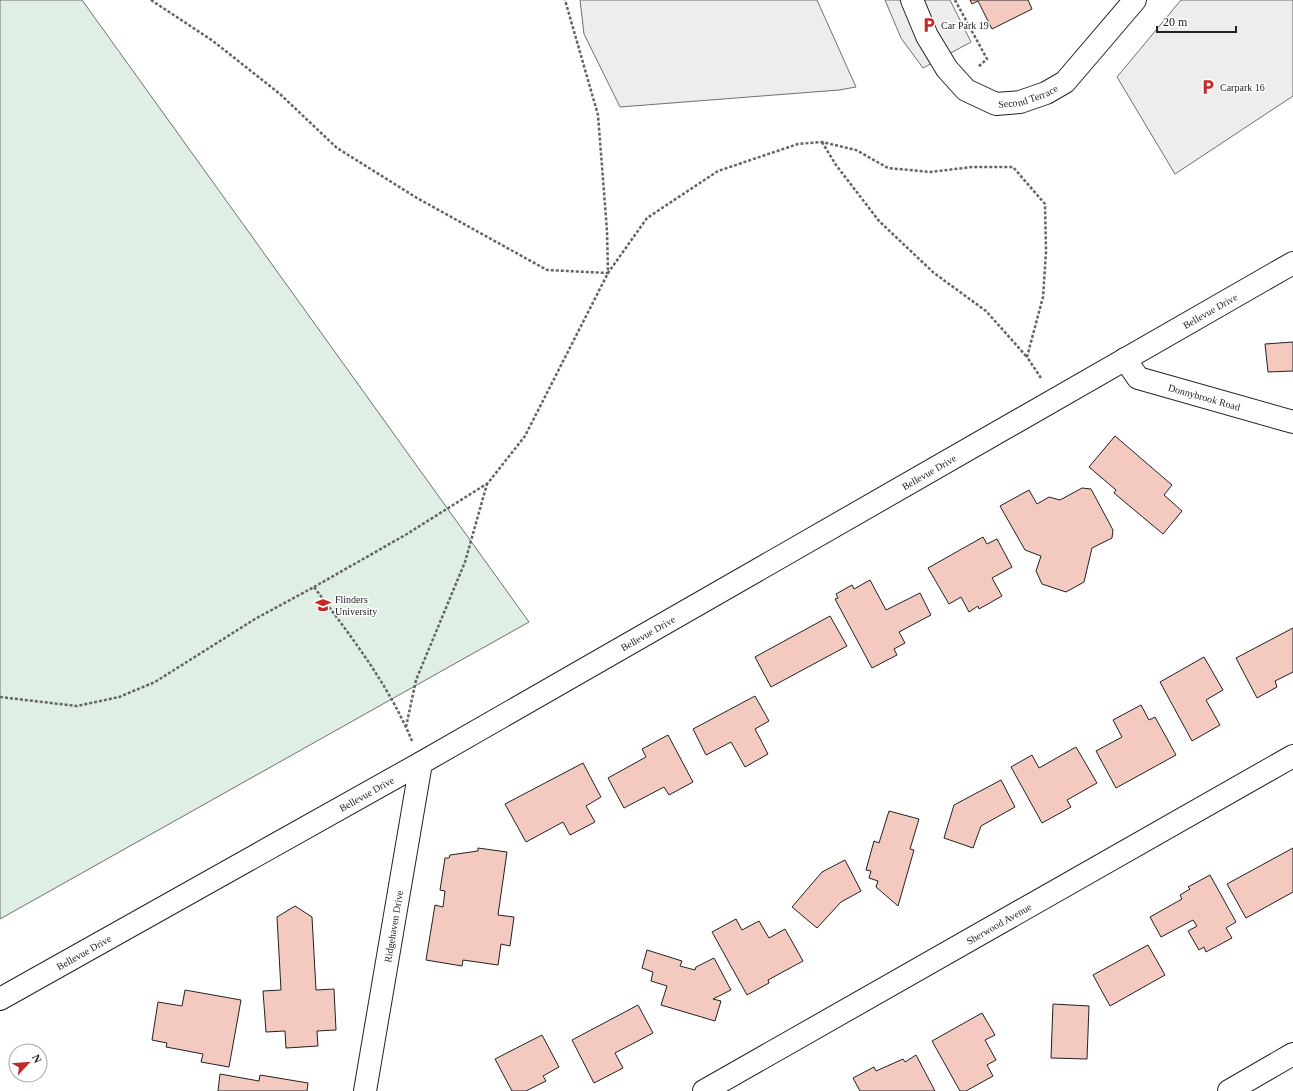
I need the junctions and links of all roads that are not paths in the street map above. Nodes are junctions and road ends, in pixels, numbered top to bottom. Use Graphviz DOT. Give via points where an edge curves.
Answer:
graph roads {
  1 [pos="912,0"];
  2 [pos="1135,0"];
  3 [pos="1293,263"];
  4 [pos="1125,359"];
  5 [pos="1293,422"];
  6 [pos="1293,756"];
  7 [pos="421,763"];
  8 [pos="0,999"];
  9 [pos="1293,1054"];
  10 [pos="365,1091"];
  11 [pos="704,1091"];
  12 [pos="1229,1091"];
  1 -- 2 [label="street, Second Terrace" via="926,36 947,69 966,90 996,104 1020,102 1046,93 1065,82"];
  3 -- 4 [label="street, Bellevue Drive"];
  4 -- 5 [label="street, Donnybrook Road" via="1138,378"];
  4 -- 7 [label="street, Bellevue Drive"];
  6 -- 11 [label="street, Sherwood Avenue"];
  7 -- 8 [label="street, Bellevue Drive"];
  7 -- 10 [label="street, Ridgehaven Drive"];
  9 -- 12 [label="street"];
}
